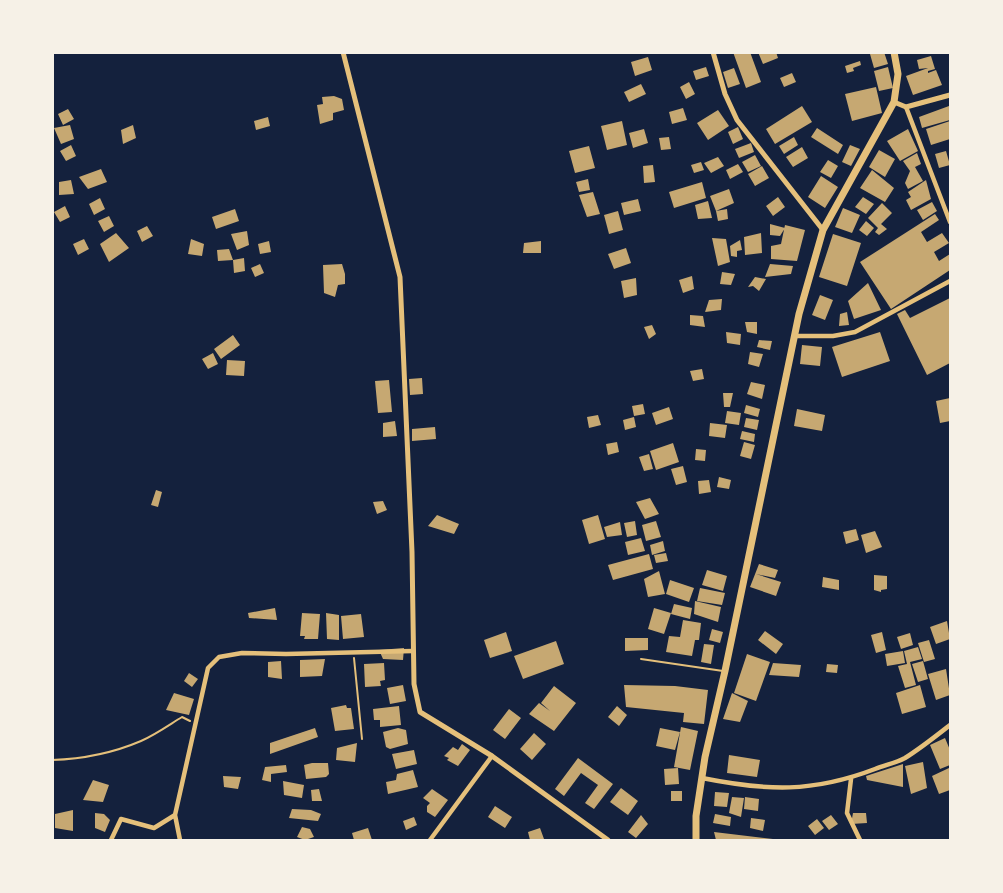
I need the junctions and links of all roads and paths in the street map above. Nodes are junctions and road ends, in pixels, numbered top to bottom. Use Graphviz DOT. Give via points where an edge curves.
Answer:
graph roads {
  1 [pos="343,52"];
  2 [pos="713,52"];
  3 [pos="894,52"];
  4 [pos="951,95"];
  5 [pos="894,102"];
  6 [pos="906,107"];
  7 [pos="951,222"];
  8 [pos="823,230"];
  9 [pos="951,281"];
  10 [pos="795,336"];
  11 [pos="413,651"];
  12 [pos="353,653"];
  13 [pos="641,659"];
  14 [pos="726,671"];
  15 [pos="196,724"];
  16 [pos="951,725"];
  17 [pos="362,739"];
  18 [pos="492,756"];
  19 [pos="52,759"];
  20 [pos="702,778"];
  21 [pos="851,778"];
  22 [pos="175,815"];
  23 [pos="111,840"];
  24 [pos="180,840"];
  25 [pos="430,840"];
  26 [pos="608,840"];
  27 [pos="696,840"];
  28 [pos="860,840"];
  1 -- 11 [label="street" via="400,277"];
  2 -- 8 [label="street" via="724,94 737,120"];
  3 -- 5 [label="main road" via="898,74"];
  4 -- 6 [label="street"];
  5 -- 6 [label="street"];
  5 -- 8 [label="main road"];
  6 -- 7 [label="street"];
  8 -- 10 [label="main road"];
  9 -- 10 [label="street" via="855,332"];
  10 -- 14 [label="main road"];
  11 -- 12 [label="street"];
  11 -- 18 [label="street" via="420,712"];
  12 -- 15 [label="street" via="242,653 219,657 208,668"];
  12 -- 17 [label="path"];
  13 -- 14 [label="lane"];
  14 -- 20 [label="main road"];
  15 -- 19 [label="path" via="182,717 143,741 112,751"];
  15 -- 22 [label="street"];
  16 -- 21 [label="street" via="904,759"];
  18 -- 25 [label="street"];
  18 -- 26 [label="street"];
  20 -- 21 [label="street" via="772,788 804,788"];
  20 -- 27 [label="main road"];
  21 -- 28 [label="street" via="847,813"];
  22 -- 23 [label="street" via="154,828 121,819"];
  22 -- 24 [label="street"];
}
